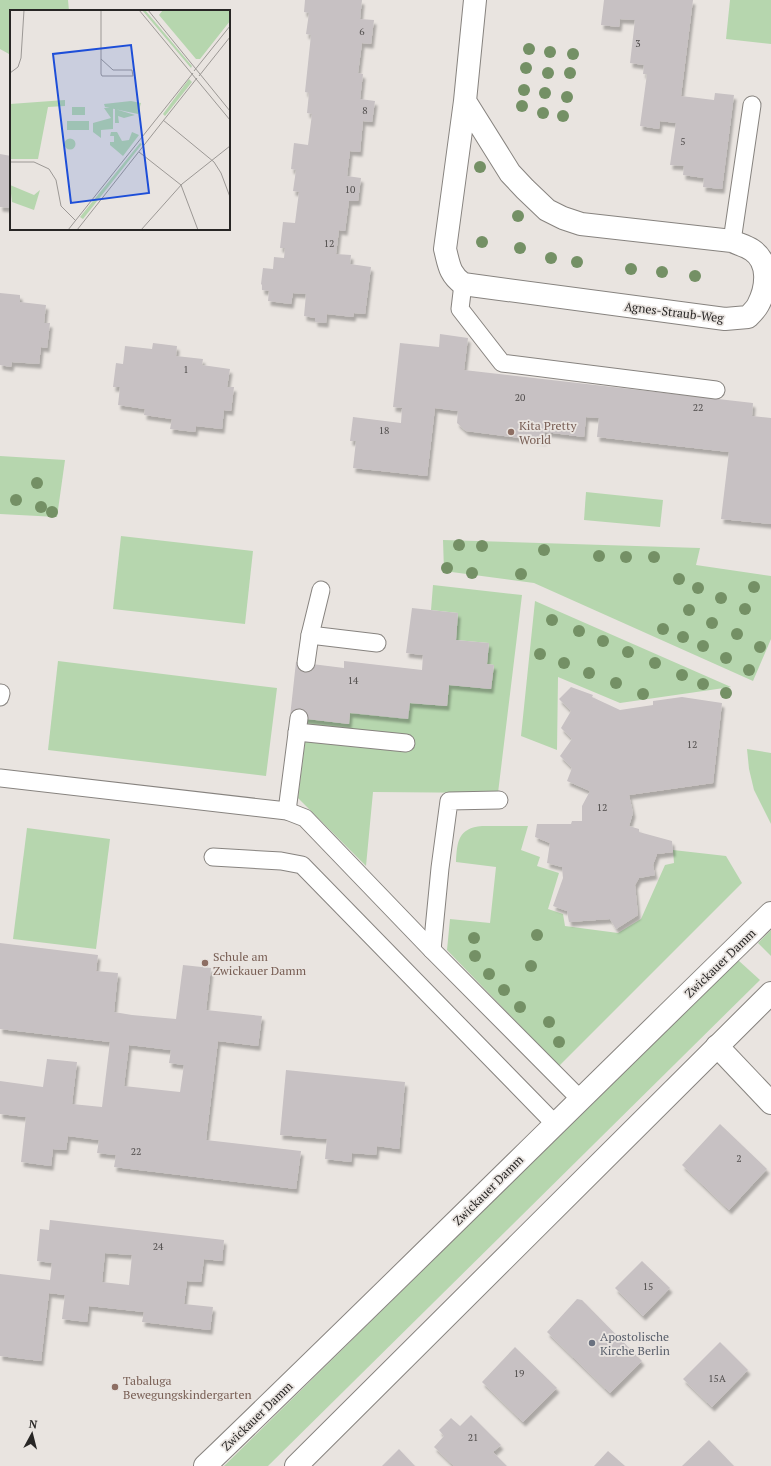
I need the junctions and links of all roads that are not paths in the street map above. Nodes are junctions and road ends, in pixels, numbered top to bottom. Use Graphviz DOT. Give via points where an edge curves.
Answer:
graph roads {
  1 [pos="475,0"];
  2 [pos="465,100"];
  3 [pos="752,105"];
  4 [pos="732,241"];
  5 [pos="463,284"];
  6 [pos="716,390"];
  7 [pos="321,590"];
  8 [pos="310,635"];
  9 [pos="377,643"];
  10 [pos="306,663"];
  11 [pos="0,693"];
  12 [pos="0,697"];
  13 [pos="406,743"];
  14 [pos="0,778"];
  15 [pos="499,800"];
  16 [pos="287,811"];
  17 [pos="213,856"];
  18 [pos="771,913"];
  19 [pos="432,950"];
  20 [pos="771,993"];
  21 [pos="717,1046"];
  22 [pos="580,1099"];
  23 [pos="771,1103"];
  24 [pos="555,1124"];
  25 [pos="205,1466"];
  26 [pos="296,1466"];
  1 -- 2 [label="street"];
  2 -- 4 [label="street, Agnes-Straub-Weg" via="510,173 547,210 581,224"];
  2 -- 5 [label="street" via="445,249 455,278"];
  3 -- 4 [label="lane"];
  4 -- 5 [label="street, Agnes-Straub-Weg" via="753,250 762,261 766,274 764,292 758,306 748,317 725,319"];
  5 -- 6 [label="lane" via="460,309 502,363"];
  7 -- 8 [label="lane"];
  8 -- 9 [label="lane"];
  8 -- 10 [label="lane"];
  11 -- 12 [label="lane"];
  13 -- 16 [label="lane" via="298,725"];
  14 -- 16 [label="lane"];
  15 -- 19 [label="lane" via="449,800"];
  16 -- 19 [label="lane" via="305,818"];
  17 -- 24 [label="lane" via="281,860 302,865"];
  18 -- 22 [label="street, Zwickauer Damm"];
  19 -- 22 [label="lane"];
  20 -- 21 [label="street"];
  21 -- 23 [label="street"];
  21 -- 26 [label="street"];
  22 -- 24 [label="street, Zwickauer Damm"];
  24 -- 25 [label="street, Zwickauer Damm"];
}
